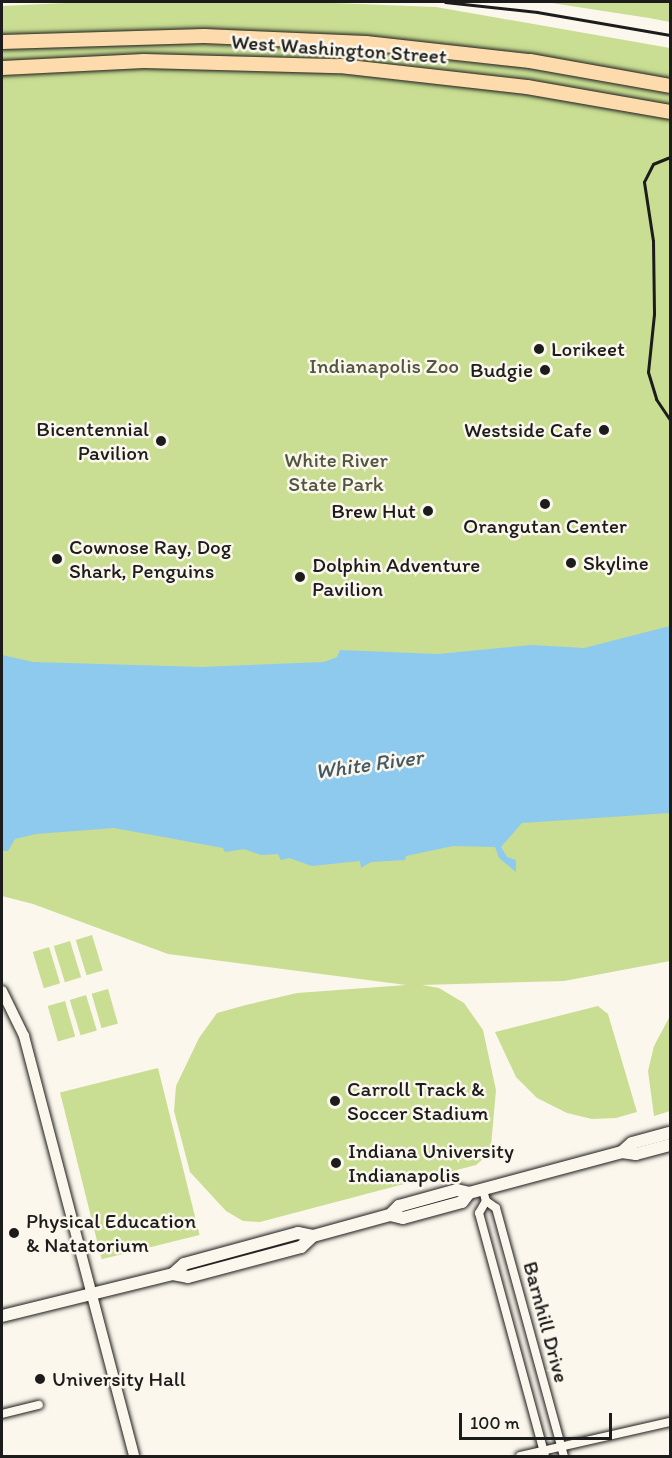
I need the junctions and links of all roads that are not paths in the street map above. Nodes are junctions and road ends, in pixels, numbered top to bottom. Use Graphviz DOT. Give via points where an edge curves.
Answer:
graph roads {
  1 [pos="2,42"];
  2 [pos="2,68"];
  3 [pos="670,86"];
  4 [pos="670,112"];
  5 [pos="2,991"];
  6 [pos="670,1133"];
  7 [pos="670,1145"];
  8 [pos="622,1152"];
  9 [pos="484,1195"];
  10 [pos="91,1294"];
  11 [pos="2,1316"];
  12 [pos="39,1405"];
  13 [pos="2,1414"];
  14 [pos="670,1422"];
  15 [pos="563,1452"];
  16 [pos="545,1454"];
  17 [pos="134,1456"];
  18 [pos="520,1456"];
  1 -- 3 [label="main road, West Washington Street" via="204,36 366,43 530,61"];
  2 -- 4 [label="main road, West Washington Street" via="156,61 340,66 527,87"];
  5 -- 10 [label="street" via="24,1036"];
  6 -- 8 [label="main road" via="632,1143"];
  7 -- 8 [label="main road" via="636,1154"];
  8 -- 9 [label="main road"];
  9 -- 10 [label="main road" via="457,1191 399,1206 390,1215 313,1236 298,1233 184,1264 173,1274"];
  9 -- 15 [label="street, Barnhill Drive" via="496,1208"];
  9 -- 16 [label="street, Barnhill Drive" via="479,1213"];
  10 -- 11 [label="main road"];
  10 -- 17 [label="street"];
  12 -- 13 [label="street"];
  14 -- 15 [label="street"];
  15 -- 16 [label="street"];
  16 -- 18 [label="street"];
}
